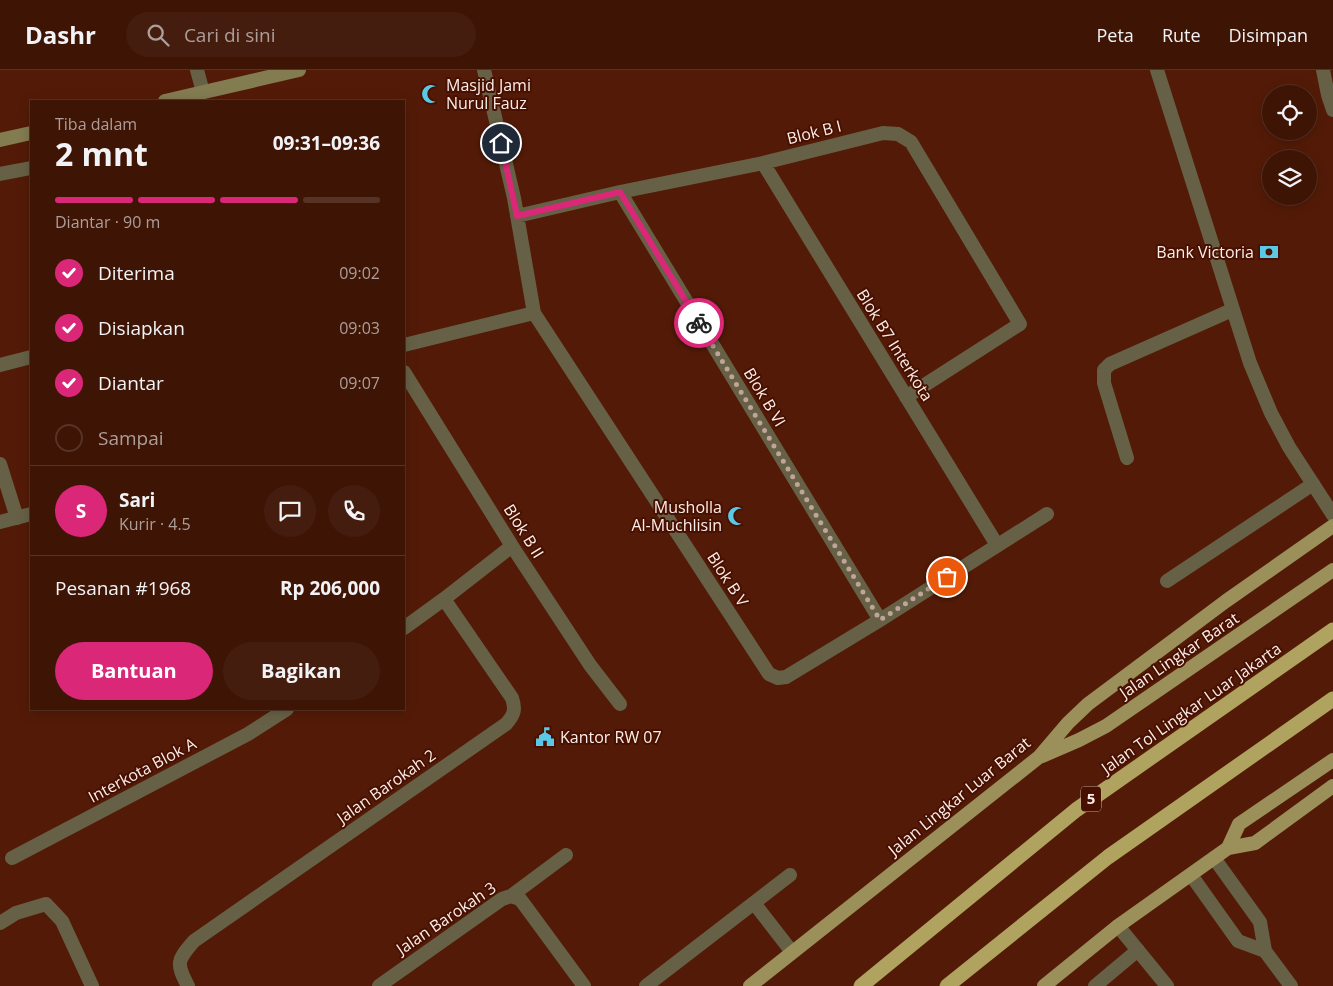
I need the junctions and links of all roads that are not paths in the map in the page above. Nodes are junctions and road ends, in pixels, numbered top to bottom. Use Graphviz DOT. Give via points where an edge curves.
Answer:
graph roads {
  1 [pos="197,70"];
  2 [pos="300,70"];
  3 [pos="484,70"];
  4 [pos="1157,70"];
  5 [pos="1323,70"];
  6 [pos="203,92"];
  7 [pos="182,99"];
  8 [pos="1333,110"];
  9 [pos="30,133"];
  10 [pos="0,140"];
  11 [pos="763,163"];
  12 [pos="30,168"];
  13 [pos="0,174"];
  14 [pos="620,192"];
  15 [pos="517,216"];
  16 [pos="1232,310"];
  17 [pos="534,313"];
  18 [pos="405,345"];
  19 [pos="30,357"];
  20 [pos="0,366"];
  21 [pos="405,374"];
  22 [pos="906,396"];
  23 [pos="1127,458"];
  24 [pos="0,464"];
  25 [pos="1313,484"];
  26 [pos="30,514"];
  27 [pos="1047,514"];
  28 [pos="1333,515"];
  29 [pos="17,518"];
  30 [pos="0,522"];
  31 [pos="1333,526"];
  32 [pos="997,545"];
  33 [pos="512,546"];
  34 [pos="1333,570"];
  35 [pos="1167,581"];
  36 [pos="444,599"];
  37 [pos="880,620"];
  38 [pos="405,627"];
  39 [pos="1333,630"];
  40 [pos="1333,699"];
  41 [pos="620,704"];
  42 [pos="285,710"];
  43 [pos="1039,757"];
  44 [pos="1333,760"];
  45 [pos="1333,786"];
  46 [pos="1228,848"];
  47 [pos="566,855"];
  48 [pos="12,858"];
  49 [pos="1214,858"];
  50 [pos="790,875"];
  51 [pos="1191,875"];
  52 [pos="511,896"];
  53 [pos="754,903"];
  54 [pos="0,923"];
  55 [pos="1118,926"];
  56 [pos="1138,950"];
  57 [pos="1265,951"];
  58 [pos="792,952"];
  59 [pos="92,986"];
  60 [pos="188,986"];
  61 [pos="379,986"];
  62 [pos="584,986"];
  63 [pos="646,986"];
  64 [pos="750,986"];
  65 [pos="861,986"];
  66 [pos="947,986"];
  67 [pos="1044,986"];
  68 [pos="1095,986"];
  69 [pos="1167,986"];
  70 [pos="1291,986"];
  1 -- 6 [label="street"];
  2 -- 6 [label="main road"];
  3 -- 15 [label="street, Blok B V"];
  4 -- 16 [label="street"];
  5 -- 8 [label="street"];
  6 -- 7 [label="main road"];
  9 -- 10 [label="main road"];
  11 -- 14 [label="street, Blok B I"];
  11 -- 22 [label="street, Blok B7 Interkota"];
  11 -- 22 [label="street, Blok B I" via="883,132 898,134 911,142 1020,324"];
  12 -- 13 [label="street"];
  14 -- 15 [label="street, Blok B I"];
  14 -- 37 [label="street, Blok B VI"];
  15 -- 17 [label="street, Blok B V"];
  16 -- 23 [label="street" via="1110,364 1104,370 1104,383"];
  16 -- 25 [label="street" via="1271,413"];
  17 -- 18 [label="street"];
  17 -- 37 [label="street, Blok B V" via="769,674 786,677"];
  19 -- 20 [label="street"];
  21 -- 33 [label="street, Blok B II"];
  22 -- 32 [label="street, Blok B7 Interkota"];
  24 -- 29 [label="street"];
  25 -- 28 [label="street"];
  25 -- 35 [label="street"];
  26 -- 29 [label="street"];
  27 -- 32 [label="street, Blok B V"];
  29 -- 30 [label="street"];
  31 -- 43 [label="main road, Jalan Lingkar Luar Barat" via="1088,704"];
  32 -- 37 [label="street, Blok B V"];
  33 -- 36 [label="street"];
  33 -- 41 [label="street, Blok B II" via="590,665"];
  34 -- 43 [label="main road, Jalan Lingkar Barat" via="1106,726"];
  36 -- 38 [label="street"];
  36 -- 60 [label="street, Jalan Barokah 2" via="512,698 515,708 512,716 506,724 194,941 181,957 181,972"];
  39 -- 65 [label="highway, Jalan Tol Lingkar Luar Jakarta / 5" via="1076,810"];
  40 -- 66 [label="highway" via="1108,857"];
  42 -- 48 [label="street, Interkota Blok A" via="248,734"];
  43 -- 58 [label="main road, Jalan Lingkar Luar Barat"];
  44 -- 46 [label="main road" via="1238,824"];
  45 -- 46 [label="main road" via="1255,843"];
  46 -- 49 [label="main road"];
  47 -- 52 [label="street"];
  49 -- 51 [label="main road"];
  49 -- 57 [label="street" via="1260,922"];
  50 -- 53 [label="street"];
  51 -- 55 [label="main road"];
  51 -- 57 [label="street" via="1238,941"];
  52 -- 61 [label="street, Jalan Barokah 3" via="502,899"];
  52 -- 62 [label="street, Jalan Barokah 3" via="526,906"];
  53 -- 58 [label="street"];
  53 -- 63 [label="street"];
  54 -- 59 [label="street" via="16,913 46,904 62,921"];
  55 -- 56 [label="street"];
  55 -- 67 [label="main road"];
  56 -- 68 [label="street"];
  56 -- 69 [label="street"];
  57 -- 70 [label="street"];
  58 -- 64 [label="main road, Jalan Lingkar Luar Barat"];
}
